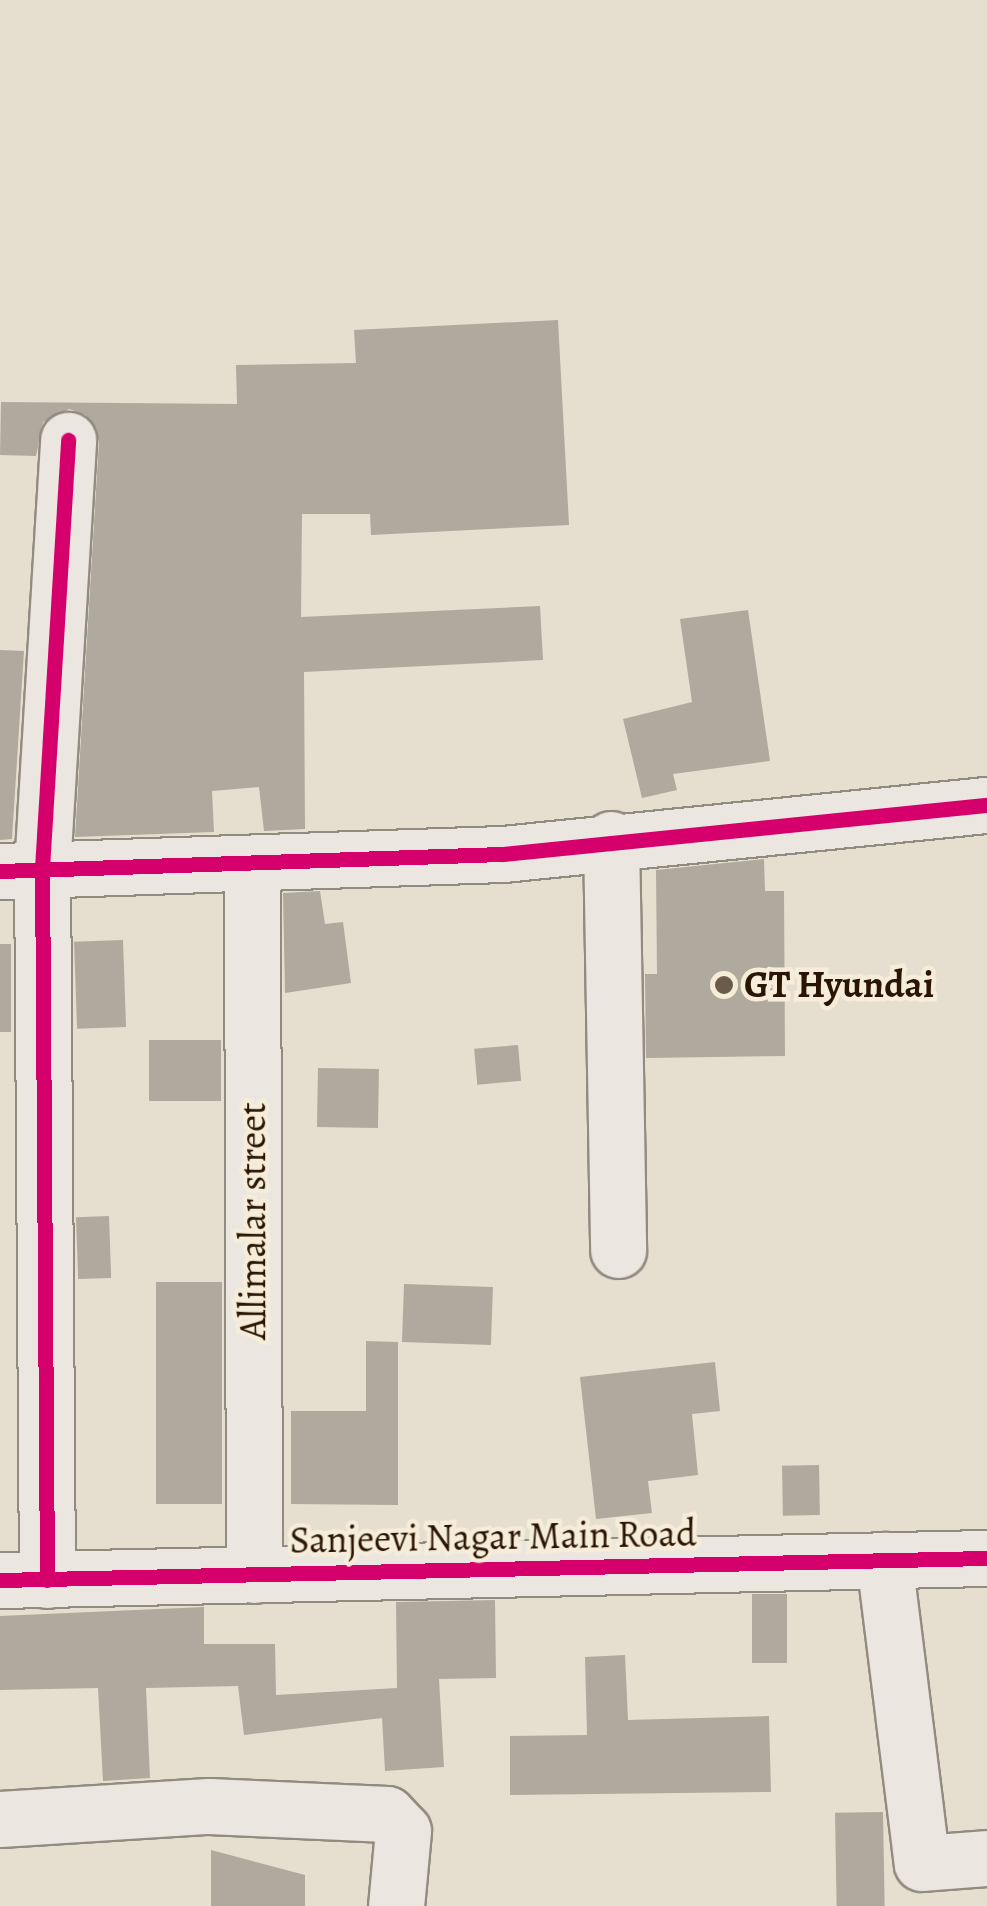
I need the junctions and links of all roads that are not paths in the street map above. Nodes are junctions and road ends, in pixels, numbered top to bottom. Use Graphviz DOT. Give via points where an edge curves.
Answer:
graph roads {
  1 [pos="68,440"];
  2 [pos="987,805"];
  3 [pos="611,840"];
  4 [pos="252,867"];
  5 [pos="21,869"];
  6 [pos="618,1250"];
  7 [pos="987,1558"];
  8 [pos="884,1560"];
  9 [pos="254,1575"];
  10 [pos="24,1580"];
  11 [pos="0,1819"];
  12 [pos="987,1858"];
  13 [pos="396,1906"];
  1 -- 5 [label="street"];
  2 -- 3 [label="street"];
  3 -- 4 [label="street" via="503,854"];
  3 -- 6 [label="street"];
  4 -- 5 [label="street"];
  4 -- 9 [label="street, Allimalar street"];
  5 -- 10 [label="street"];
  7 -- 8 [label="street, Sanjeevi Nagar Main Road"];
  8 -- 9 [label="street, Sanjeevi Nagar Main Road"];
  8 -- 12 [label="street" via="922,1862"];
  9 -- 10 [label="street, Sanjeevi Nagar Main Road"];
  11 -- 13 [label="street" via="209,1806 387,1814 403,1832"];
}
